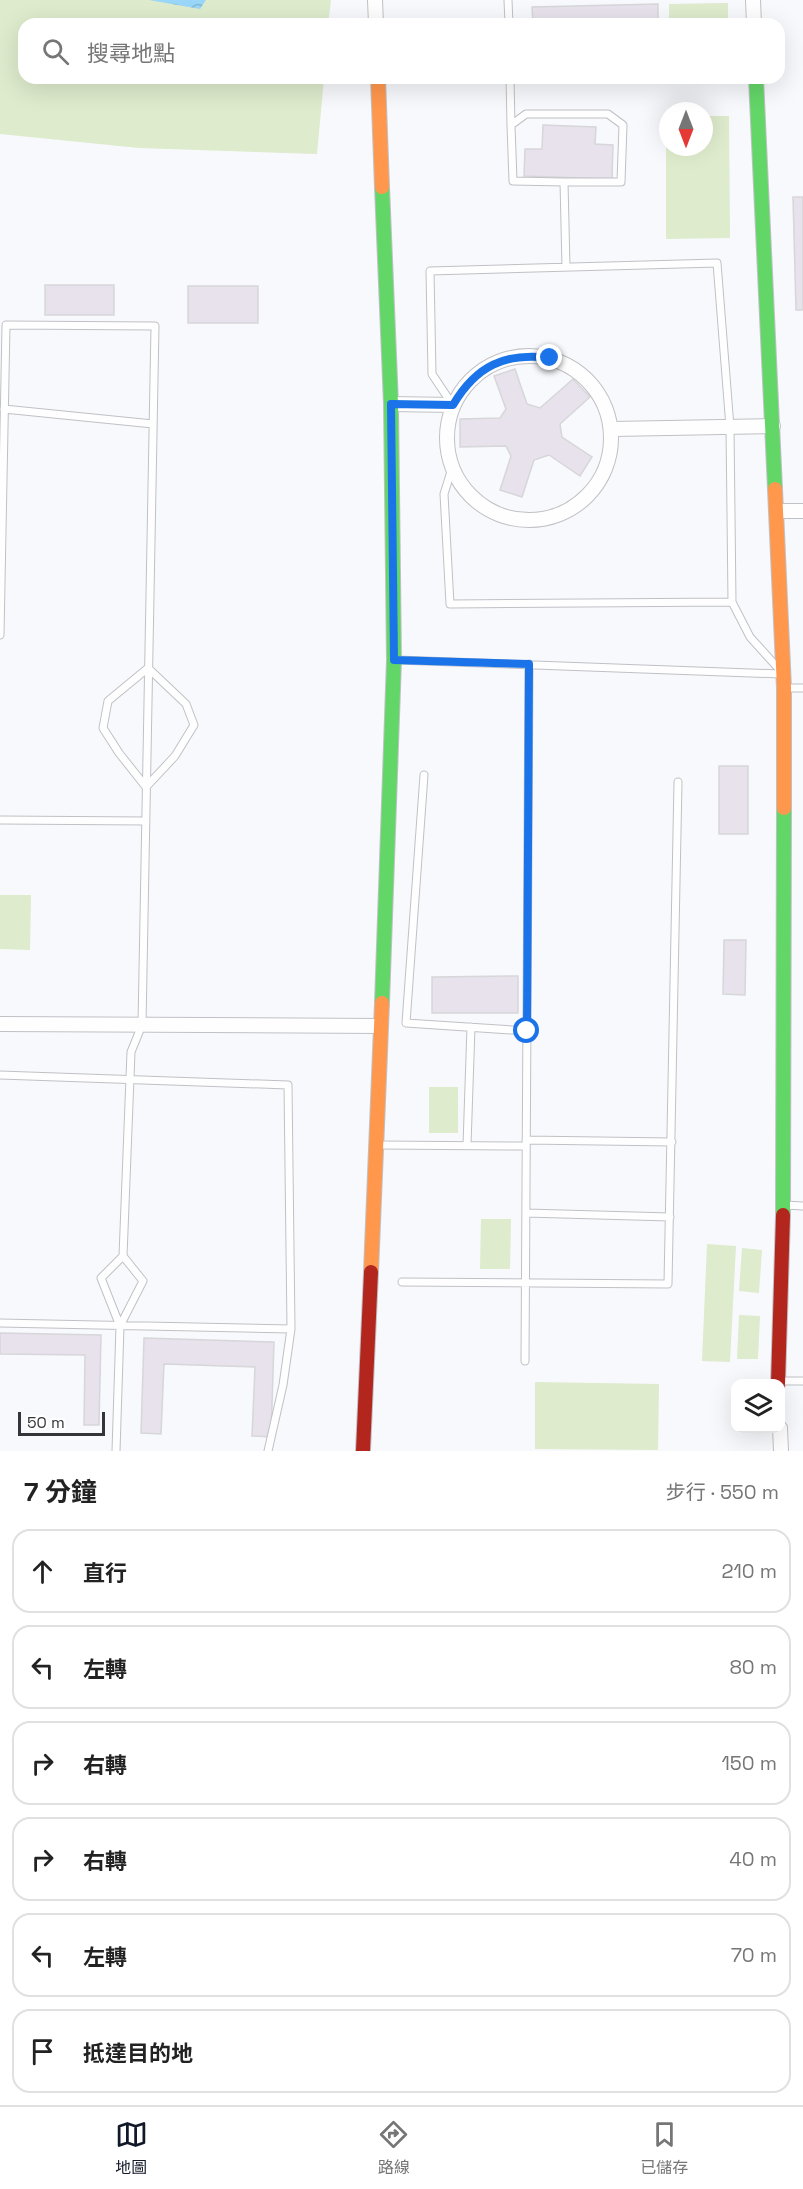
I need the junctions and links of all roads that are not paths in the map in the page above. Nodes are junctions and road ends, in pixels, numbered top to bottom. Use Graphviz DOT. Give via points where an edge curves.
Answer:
graph roads {
  1 [pos="375,0"];
  2 [pos="508,0"];
  3 [pos="753,0"];
  4 [pos="376,18"];
  5 [pos="508,18"];
  6 [pos="754,18"];
  7 [pos="378,84"];
  8 [pos="510,84"];
  9 [pos="756,84"];
  10 [pos="511,125"];
  11 [pos="564,182"];
  12 [pos="566,267"];
  13 [pos="391,404"];
  14 [pos="453,405"];
  15 [pos="4,409"];
  16 [pos="153,424"];
  17 [pos="773,426"];
  18 [pos="730,427"];
  19 [pos="612,429"];
  20 [pos="452,468"];
  21 [pos="777,511"];
  22 [pos="803,512"];
  23 [pos="732,602"];
  24 [pos="0,635"];
  25 [pos="394,660"];
  26 [pos="529,664"];
  27 [pos="148,668"];
  28 [pos="784,681"];
  29 [pos="803,688"];
  30 [pos="424,775"];
  31 [pos="678,782"];
  32 [pos="146,787"];
  33 [pos="0,820"];
  34 [pos="146,821"];
  35 [pos="0,1024"];
  36 [pos="142,1025"];
  37 [pos="381,1026"];
  38 [pos="471,1027"];
  39 [pos="527,1031"];
  40 [pos="0,1075"];
  41 [pos="130,1079"];
  42 [pos="672,1142"];
  43 [pos="526,1143"];
  44 [pos="376,1145"];
  45 [pos="467,1145"];
  46 [pos="783,1205"];
  47 [pos="803,1206"];
  48 [pos="526,1213"];
  49 [pos="670,1217"];
  50 [pos="123,1256"];
  51 [pos="402,1282"];
  52 [pos="525,1283"];
  53 [pos="0,1323"];
  54 [pos="120,1326"];
  55 [pos="291,1329"];
  56 [pos="525,1361"];
  57 [pos="778,1379"];
  58 [pos="803,1381"];
  59 [pos="785,1382"];
  60 [pos="780,1433"];
  61 [pos="116,1451"];
  62 [pos="268,1451"];
  63 [pos="363,1451"];
  64 [pos="781,1451"];
  1 -- 4 [label="street"];
  2 -- 5 [label="lane"];
  3 -- 6 [label="street"];
  7 -- 13 [label="street"];
  8 -- 10 [label="lane"];
  9 -- 17 [label="street"];
  10 -- 11 [label="lane" via="513,181"];
  10 -- 11 [label="lane" via="526,114 608,114 623,125 621,182"];
  11 -- 12 [label="lane"];
  12 -- 14 [label="lane" via="430,271 432,374"];
  12 -- 18 [label="lane" via="717,263"];
  13 -- 14 [label="street"];
  13 -- 25 [label="street"];
  14 -- 19 [label="street" via="485,368 517,357 542,357 566,364 592,384 602,398"];
  14 -- 20 [label="street" via="447,426"];
  15 -- 16 [label="lane"];
  15 -- 16 [label="lane" via="6,325 155,326"];
  15 -- 24 [label="lane"];
  16 -- 27 [label="lane"];
  17 -- 18 [label="street"];
  17 -- 21 [label="street"];
  18 -- 19 [label="street"];
  18 -- 23 [label="lane"];
  19 -- 20 [label="street" via="609,459 597,486 584,500 549,518 509,518 491,511 474,500"];
  20 -- 23 [label="lane" via="444,494 450,604"];
  21 -- 22 [label="street"];
  21 -- 28 [label="street"];
  23 -- 28 [label="lane" via="750,637"];
  25 -- 26 [label="lane"];
  25 -- 37 [label="street"];
  26 -- 28 [label="lane"];
  26 -- 39 [label="lane"];
  27 -- 32 [label="lane"];
  27 -- 32 [label="lane" via="108,701 103,728"];
  27 -- 32 [label="lane" via="186,704 194,725 175,756"];
  28 -- 29 [label="lane"];
  28 -- 46 [label="street"];
  30 -- 38 [label="lane" via="405,1023"];
  31 -- 42 [label="lane"];
  32 -- 34 [label="lane"];
  33 -- 34 [label="lane"];
  34 -- 36 [label="lane"];
  35 -- 36 [label="street"];
  36 -- 37 [label="street"];
  36 -- 41 [label="lane" via="131,1052"];
  37 -- 44 [label="street"];
  38 -- 39 [label="lane"];
  38 -- 45 [label="lane"];
  39 -- 43 [label="lane"];
  40 -- 41 [label="lane"];
  41 -- 50 [label="lane"];
  41 -- 55 [label="lane" via="288,1085"];
  42 -- 43 [label="lane"];
  42 -- 49 [label="lane"];
  43 -- 45 [label="lane"];
  43 -- 48 [label="lane"];
  44 -- 45 [label="lane"];
  44 -- 63 [label="street"];
  46 -- 47 [label="lane"];
  46 -- 57 [label="street"];
  48 -- 49 [label="lane"];
  48 -- 52 [label="lane"];
  49 -- 52 [label="lane" via="668,1284"];
  50 -- 54 [label="lane" via="143,1281"];
  50 -- 54 [label="lane" via="101,1278"];
  51 -- 52 [label="lane"];
  52 -- 56 [label="lane"];
  53 -- 54 [label="lane"];
  54 -- 55 [label="lane"];
  54 -- 61 [label="lane"];
  55 -- 62 [label="lane"];
  58 -- 59 [label="lane"];
  60 -- 64 [label="street"];
}
